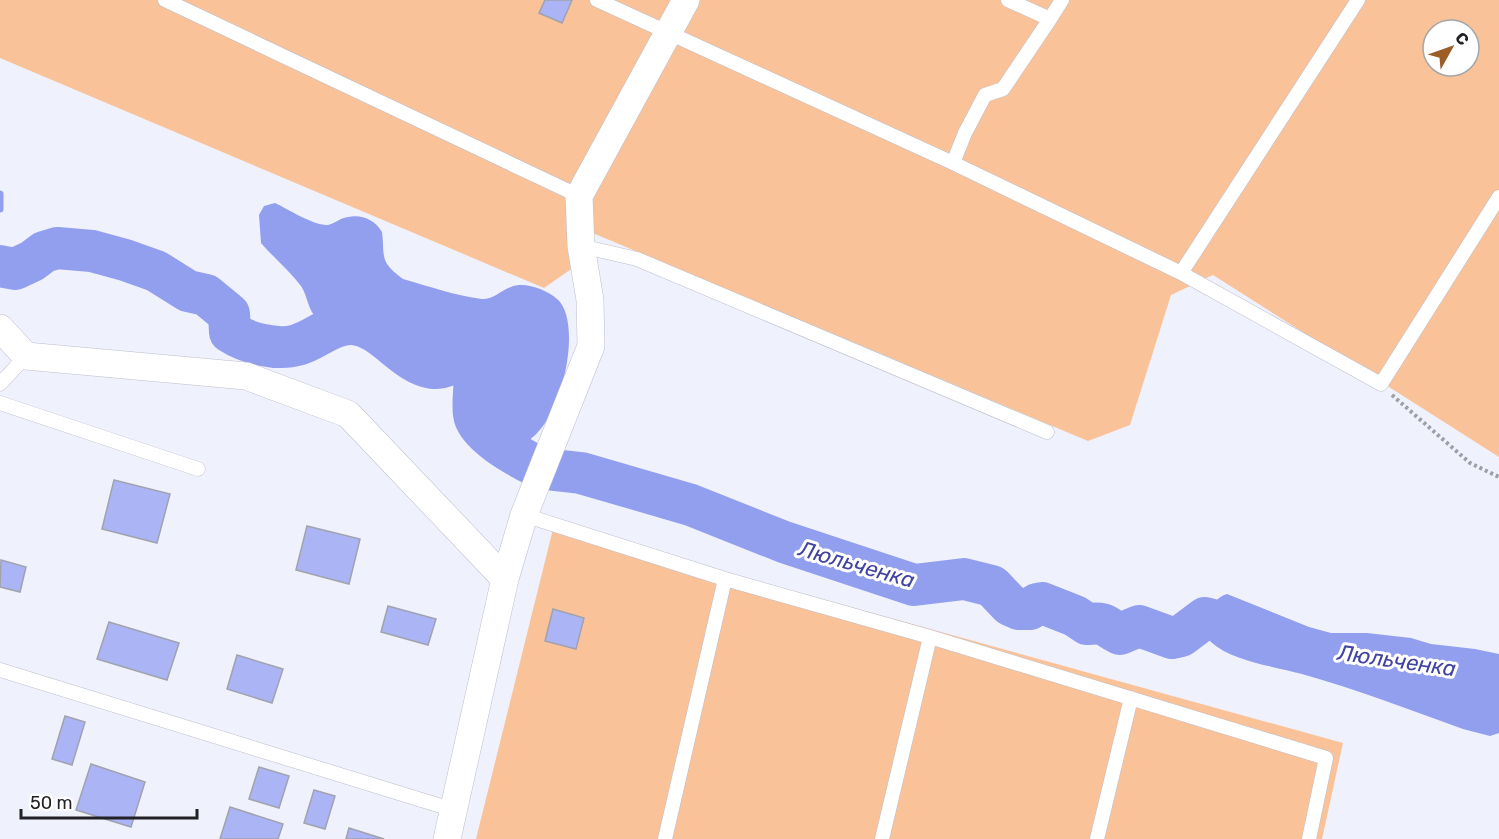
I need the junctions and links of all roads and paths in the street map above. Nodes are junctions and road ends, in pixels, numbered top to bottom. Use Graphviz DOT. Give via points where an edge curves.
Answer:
graph roads {
  1 [pos="165,0"];
  2 [pos="597,0"];
  3 [pos="686,0"];
  4 [pos="1008,0"];
  5 [pos="1062,0"];
  6 [pos="1358,0"];
  7 [pos="1050,19"];
  8 [pos="667,32"];
  9 [pos="953,163"];
  10 [pos="579,196"];
  11 [pos="1499,197"];
  12 [pos="581,246"];
  13 [pos="1181,273"];
  14 [pos="0,328"];
  15 [pos="26,357"];
  16 [pos="0,384"];
  17 [pos="1381,384"];
  18 [pos="0,403"];
  19 [pos="1047,432"];
  20 [pos="198,469"];
  21 [pos="1499,477"];
  22 [pos="524,515"];
  23 [pos="505,579"];
  24 [pos="725,579"];
  25 [pos="930,637"];
  26 [pos="0,670"];
  27 [pos="1131,698"];
  28 [pos="454,810"];
  29 [pos="447,839"];
  30 [pos="665,839"];
  31 [pos="882,839"];
  32 [pos="1096,839"];
  33 [pos="1309,839"];
  1 -- 10 [label="lane"];
  2 -- 8 [label="lane"];
  3 -- 8 [label="street"];
  4 -- 7 [label="lane"];
  5 -- 7 [label="lane"];
  6 -- 13 [label="lane"];
  7 -- 9 [label="lane" via="1003,89 985,95"];
  8 -- 9 [label="lane"];
  8 -- 10 [label="street"];
  9 -- 13 [label="lane"];
  10 -- 12 [label="street"];
  11 -- 17 [label="lane"];
  12 -- 19 [label="lane" via="637,259"];
  12 -- 22 [label="street" via="590,300 591,346"];
  13 -- 17 [label="lane"];
  14 -- 15 [label="street"];
  15 -- 16 [label="lane"];
  15 -- 23 [label="street" via="246,376 348,414"];
  17 -- 21 [label="path" via="1470,463"];
  18 -- 20 [label="lane"];
  22 -- 23 [label="street"];
  22 -- 24 [label="lane"];
  23 -- 28 [label="street"];
  24 -- 25 [label="lane"];
  24 -- 30 [label="lane"];
  25 -- 27 [label="lane"];
  25 -- 31 [label="lane"];
  26 -- 28 [label="lane"];
  27 -- 32 [label="lane"];
  27 -- 33 [label="lane" via="1326,758"];
  28 -- 29 [label="street"];
}
